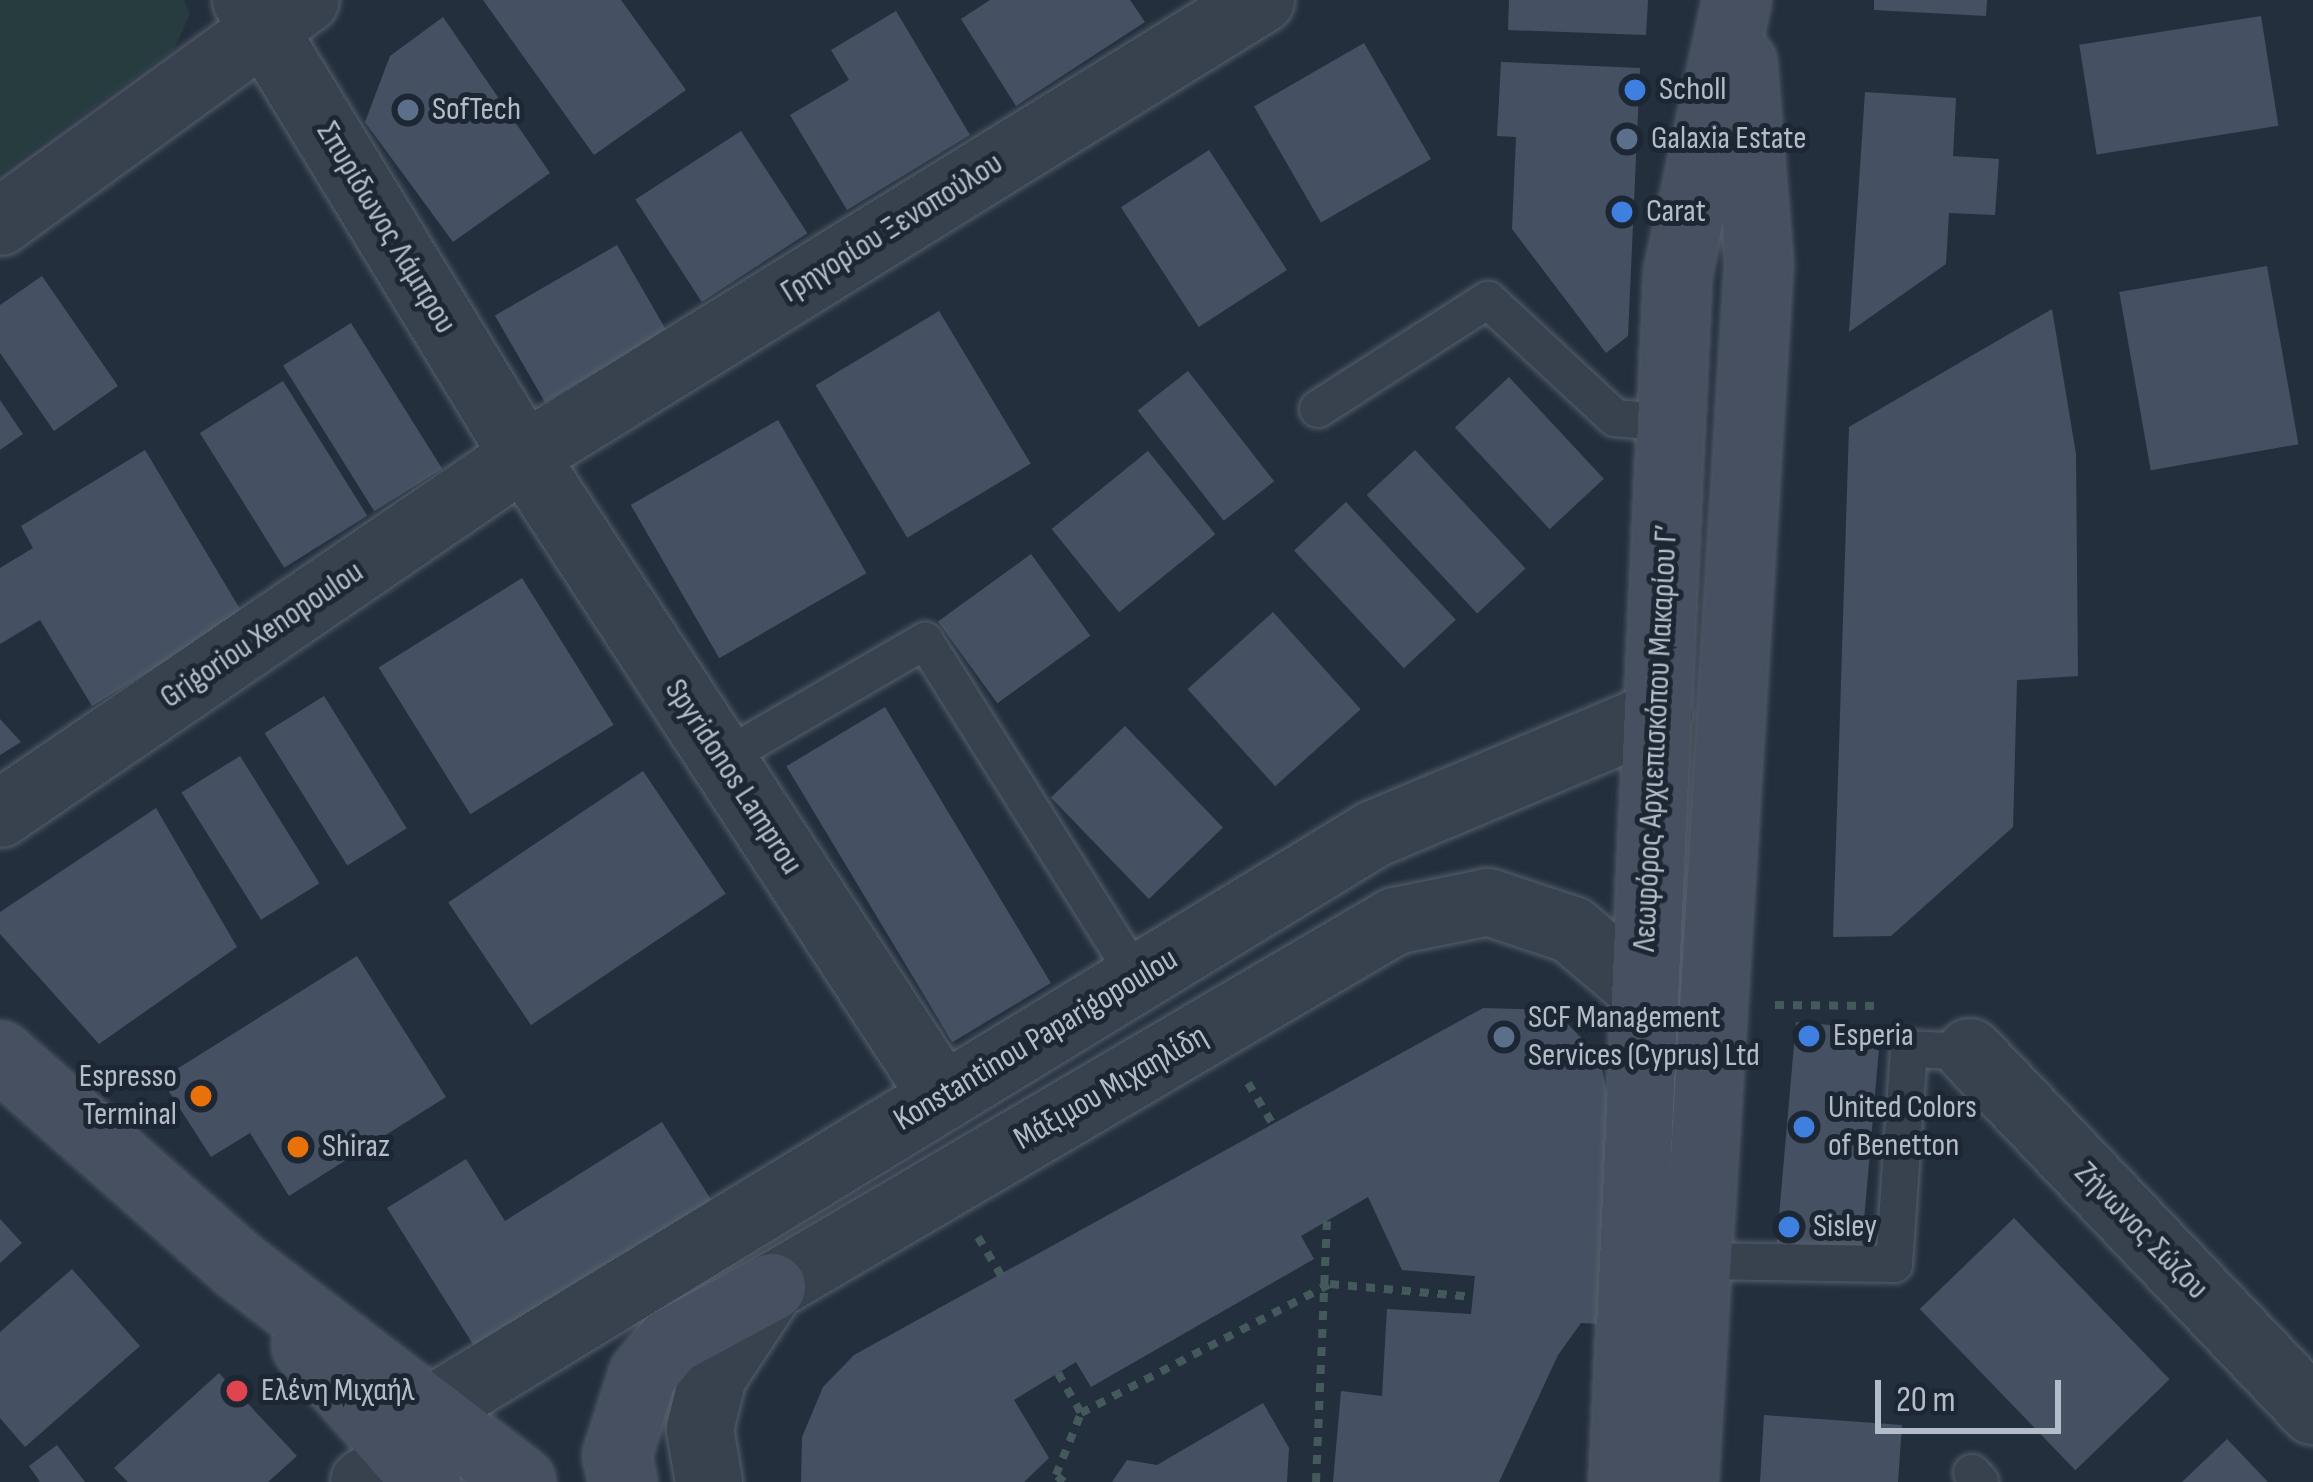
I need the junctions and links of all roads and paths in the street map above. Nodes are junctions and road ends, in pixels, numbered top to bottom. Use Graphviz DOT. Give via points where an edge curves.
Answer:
graph roads {
  1 [pos="1261,0"];
  2 [pos="1737,0"];
  3 [pos="273,11"];
  4 [pos="0,221"];
  5 [pos="1318,409"];
  6 [pos="1671,423"];
  7 [pos="524,457"];
  8 [pos="1659,714"];
  9 [pos="722,760"];
  10 [pos="0,814"];
  11 [pos="1137,978"];
  12 [pos="1644,992"];
  13 [pos="1713,1004"];
  14 [pos="1940,1050"];
  15 [pos="0,1054"];
  16 [pos="943,1097"];
  17 [pos="1328,1221"];
  18 [pos="1698,1261"];
  19 [pos="1330,1284"];
  20 [pos="772,1287"];
  21 [pos="1473,1297"];
  22 [pos="1058,1373"];
  23 [pos="2313,1411"];
  24 [pos="1081,1413"];
  25 [pos="407,1458"];
  26 [pos="522,1482"];
  27 [pos="622,1482"];
  28 [pos="709,1482"];
  29 [pos="1064,1482"];
  30 [pos="1316,1482"];
  31 [pos="1623,1482"];
  32 [pos="1684,1482"];
  33 [pos="1970,1482"];
  34 [pos="1980,1482"];
  1 -- 7 [label="street, Γρηγορίου Ξενοπούλου"];
  2 -- 6 [label="main road, Λεωφόρος Αρχιεπισκόπου Μακαρίου Γ’" via="1678,273"];
  2 -- 13 [label="main road, Λεωφόρος Αρχιεπισκόπου Μακαρίου Γ’" via="1759,264"];
  3 -- 4 [label="street"];
  3 -- 7 [label="street, Σπυρίδωνος Λάμπρου"];
  5 -- 6 [label="lane" via="1488,300 1616,418"];
  6 -- 8 [label="main road, Λεωφόρος Αρχιεπισκόπου Μακαρίου Γ’"];
  7 -- 9 [label="street, Spyridonos Lamprou"];
  7 -- 10 [label="street, Grigoriou Xenopoulou"];
  8 -- 11 [label="street, Konstantinou Paparigopoulou" via="1373,834"];
  8 -- 12 [label="main road, Λεωφόρος Αρχιεπισκόπου Μακαρίου Γ’"];
  9 -- 11 [label="lane" via="925,641"];
  9 -- 16 [label="street, Spyridonos Lamprou"];
  11 -- 16 [label="street, Konstantinou Paparigopoulou"];
  12 -- 20 [label="street, Μάξιμου Μιχαηλίδη" via="1572,930 1488,902 1395,920"];
  12 -- 31 [label="main road, Λεωφόρος Αρχιεπισκόπου Μακαρίου Γ’"];
  13 -- 14 [label="path" via="1896,1007"];
  13 -- 18 [label="main road, Λεωφόρος Αρχιεπισκόπου Μακαρίου Γ’"];
  14 -- 18 [label="lane" via="1894,1264"];
  14 -- 23 [label="street, Ζήνωνος Σώζου"];
  15 -- 25 [label="main road" via="238,1264"];
  16 -- 25 [label="street, Konstantinou Paparigopoulou"];
  17 -- 19 [label="path"];
  18 -- 32 [label="main road, Λεωφόρος Αρχιεπισκόπου Μακαρίου Γ’"];
  19 -- 21 [label="path"];
  19 -- 24 [label="path"];
  19 -- 30 [label="path"];
  20 -- 27 [label="main road" via="670,1342 643,1375 617,1456"];
  20 -- 28 [label="street, Μάξιμου Μιχαηλίδη" via="713,1376 700,1429"];
  22 -- 24 [label="path"];
  24 -- 29 [label="path" via="1056,1475"];
  25 -- 26 [label="main road"];
  33 -- 34 [label="lane" via="1972,1473"];
}
